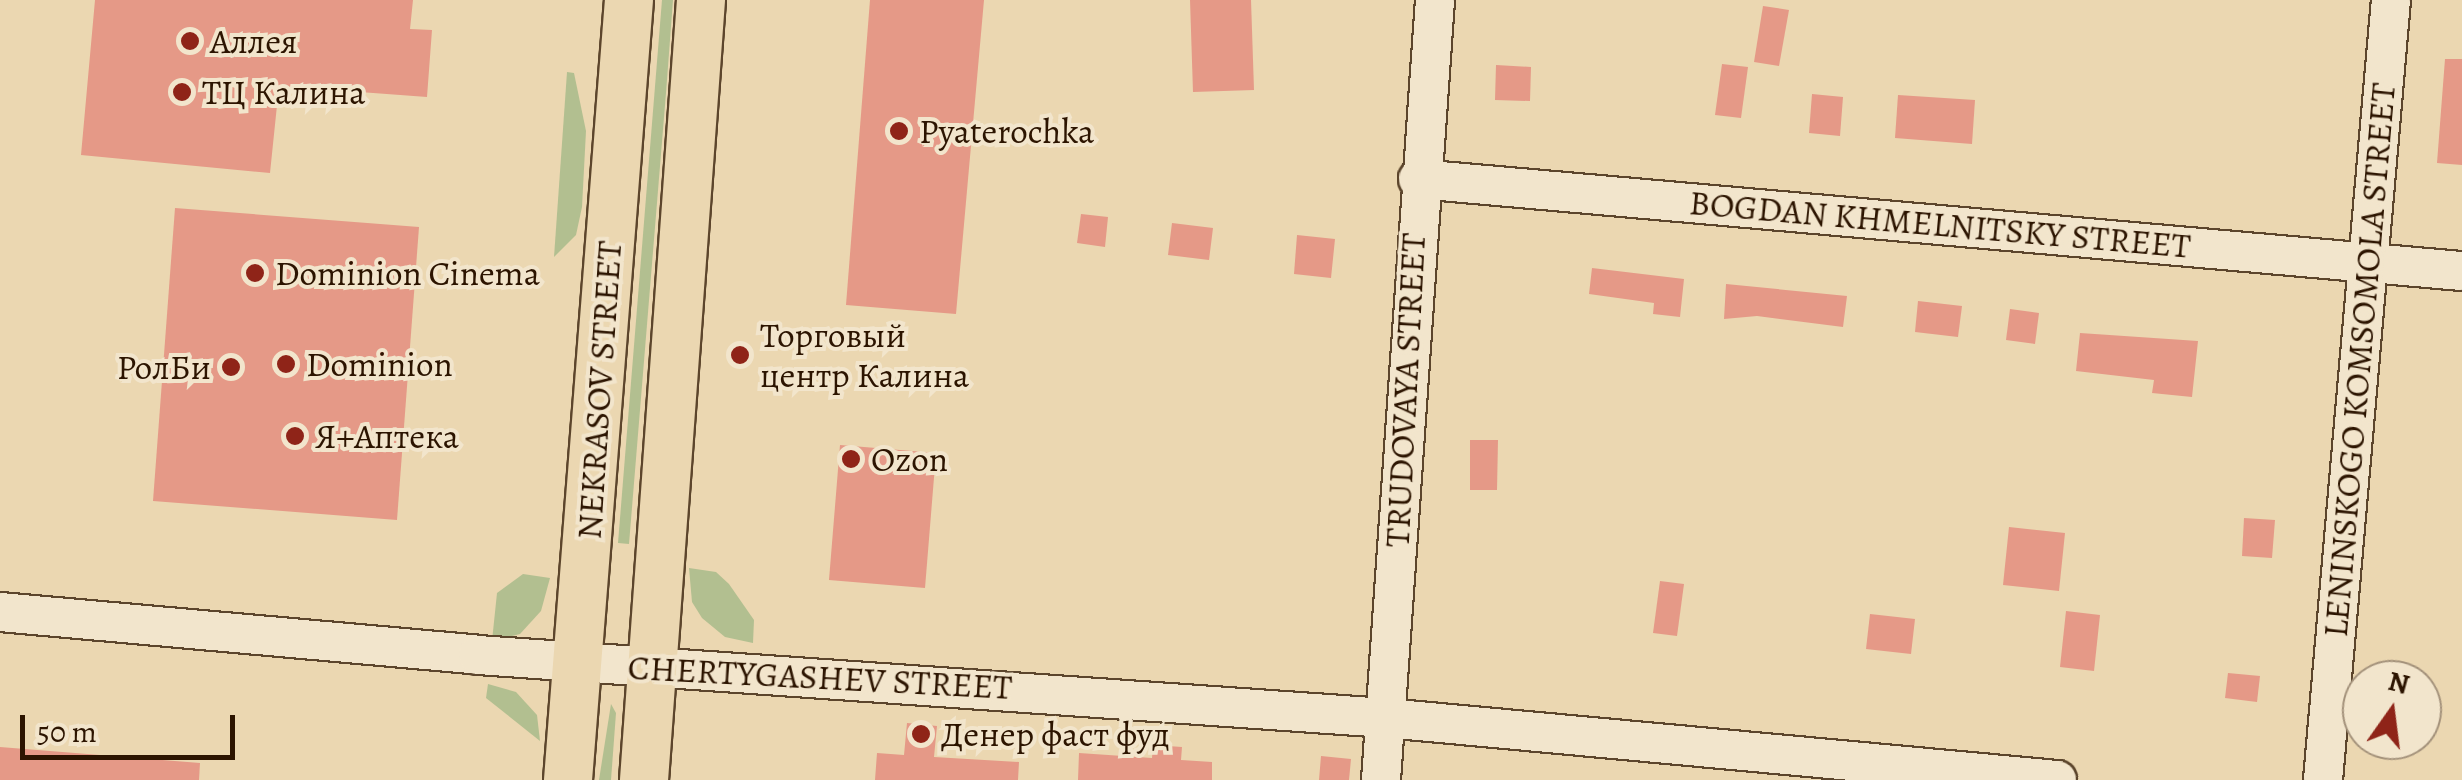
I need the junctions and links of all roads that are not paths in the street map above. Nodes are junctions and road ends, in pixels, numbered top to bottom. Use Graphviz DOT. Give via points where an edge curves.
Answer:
graph roads {
  1 [pos="629,0"];
  2 [pos="701,0"];
  3 [pos="1435,0"];
  4 [pos="2391,0"];
  5 [pos="1418,178"];
  6 [pos="2370,262"];
  7 [pos="2462,272"];
  8 [pos="0,612"];
  9 [pos="579,662"];
  10 [pos="650,667"];
  11 [pos="1386,718"];
  12 [pos="568,780"];
  13 [pos="644,780"];
  14 [pos="1382,780"];
  15 [pos="2058,780"];
  16 [pos="2322,780"];
  1 -- 9 [label="main road, NEKRASOV STREET"];
  2 -- 10 [label="main road, NEKRASOV STREET"];
  3 -- 5 [label="street, TRUDOVAYA STREET"];
  4 -- 6 [label="street, LENINSKOGO KOMSOMOLA STREET"];
  5 -- 6 [label="street, BOGDAN KHMELNITSKY STREET"];
  5 -- 11 [label="street, TRUDOVAYA STREET"];
  6 -- 7 [label="street, BOGDAN KHMELNITSKY STREET"];
  6 -- 16 [label="street, LENINSKOGO KOMSOMOLA STREET"];
  8 -- 9 [label="street, CHERTYGASHEV STREET"];
  9 -- 10 [label="street, CHERTYGASHEV STREET"];
  9 -- 12 [label="main road, NEKRASOV STREET"];
  10 -- 11 [label="street, CHERTYGASHEV STREET"];
  10 -- 13 [label="main road, NEKRASOV STREET"];
  11 -- 14 [label="street, TRUDOVAYA STREET"];
  11 -- 15 [label="street, CHERTYGASHEV STREET"];
}
